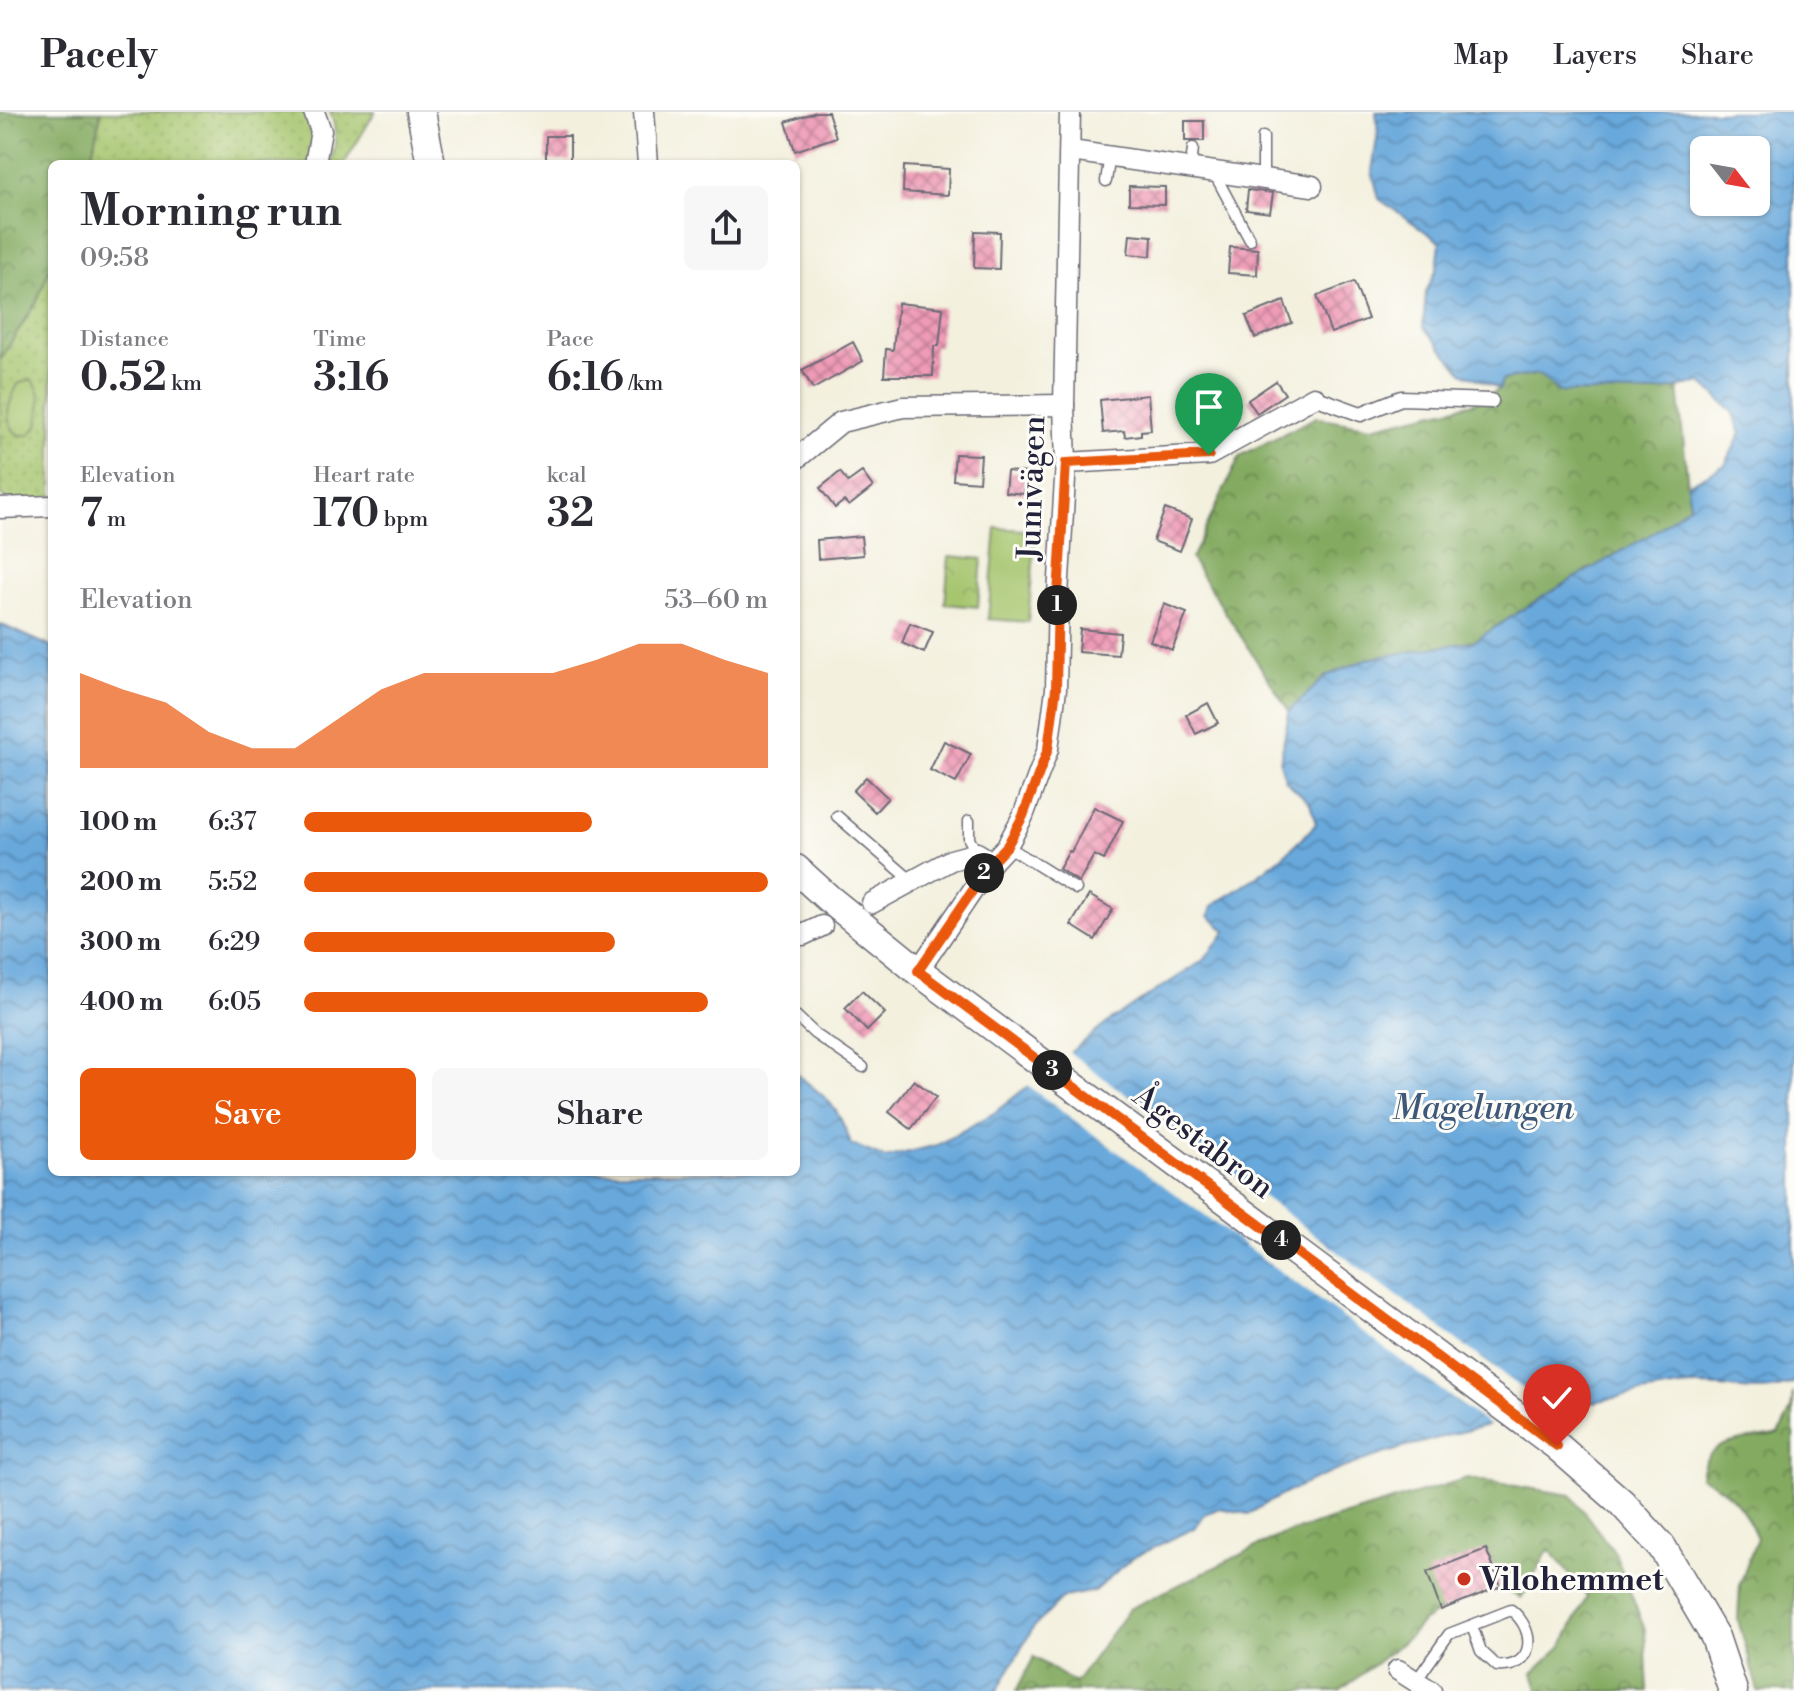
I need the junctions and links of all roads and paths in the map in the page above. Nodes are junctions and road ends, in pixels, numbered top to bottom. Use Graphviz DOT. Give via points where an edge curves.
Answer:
graph roads {
  1 [pos="314,112"];
  2 [pos="644,112"];
  3 [pos="1070,112"];
  4 [pos="1263,137"];
  5 [pos="1071,151"];
  6 [pos="1110,155"];
  7 [pos="316,160"];
  8 [pos="648,160"];
  9 [pos="1214,171"];
  10 [pos="1263,178"];
  11 [pos="1106,181"];
  12 [pos="1312,186"];
  13 [pos="1250,240"];
  14 [pos="1314,397"];
  15 [pos="1491,401"];
  16 [pos="1064,405"];
  17 [pos="800,456"];
  18 [pos="1066,463"];
  19 [pos="48,506"];
  20 [pos="0,508"];
  21 [pos="837,816"];
  22 [pos="969,821"];
  23 [pos="1007,846"];
  24 [pos="984,857"];
  25 [pos="800,873"];
  26 [pos="912,881"];
  27 [pos="1076,889"];
  28 [pos="872,903"];
  29 [pos="822,926"];
  30 [pos="800,935"];
  31 [pos="918,971"];
  32 [pos="800,1020"];
  33 [pos="863,1067"];
  34 [pos="1472,1626"];
  35 [pos="1398,1670"];
  36 [pos="1424,1686"];
  37 [pos="1733,1691"];
  1 -- 7 [label="street" via="321,131"];
  2 -- 8 [label="street"];
  3 -- 5 [label="street, Junivägen"];
  4 -- 10 [label="lane"];
  5 -- 6 [label="street"];
  5 -- 16 [label="street, Junivägen"];
  6 -- 9 [label="street" via="1192,158"];
  6 -- 11 [label="lane"];
  9 -- 10 [label="street"];
  9 -- 13 [label="lane"];
  10 -- 12 [label="street"];
  14 -- 15 [label="street" via="1361,414 1401,398"];
  14 -- 18 [label="street" via="1209,455"];
  16 -- 17 [label="street" via="903,407 841,422"];
  16 -- 18 [label="street, Junivägen"];
  18 -- 23 [label="street, Junivägen" via="1056,689 1048,749"];
  19 -- 20 [label="street"];
  21 -- 26 [label="lane"];
  22 -- 24 [label="lane" via="969,839"];
  23 -- 24 [label="street, Junivägen"];
  23 -- 27 [label="lane"];
  24 -- 26 [label="street" via="951,860"];
  24 -- 31 [label="street, Junivägen"];
  25 -- 31 [label="main road, Ågestabron"];
  26 -- 28 [label="street"];
  29 -- 30 [label="street"];
  31 -- 37 [label="main road, Ågestabron" via="1557,1446 1622,1503 1662,1547 1715,1637"];
  32 -- 33 [label="lane"];
  34 -- 34 [label="lane" via="1481,1651 1497,1666 1511,1667 1526,1652 1529,1636 1523,1619 1511,1610"];
  34 -- 36 [label="lane" via="1449,1634"];
  35 -- 36 [label="street"];
}
